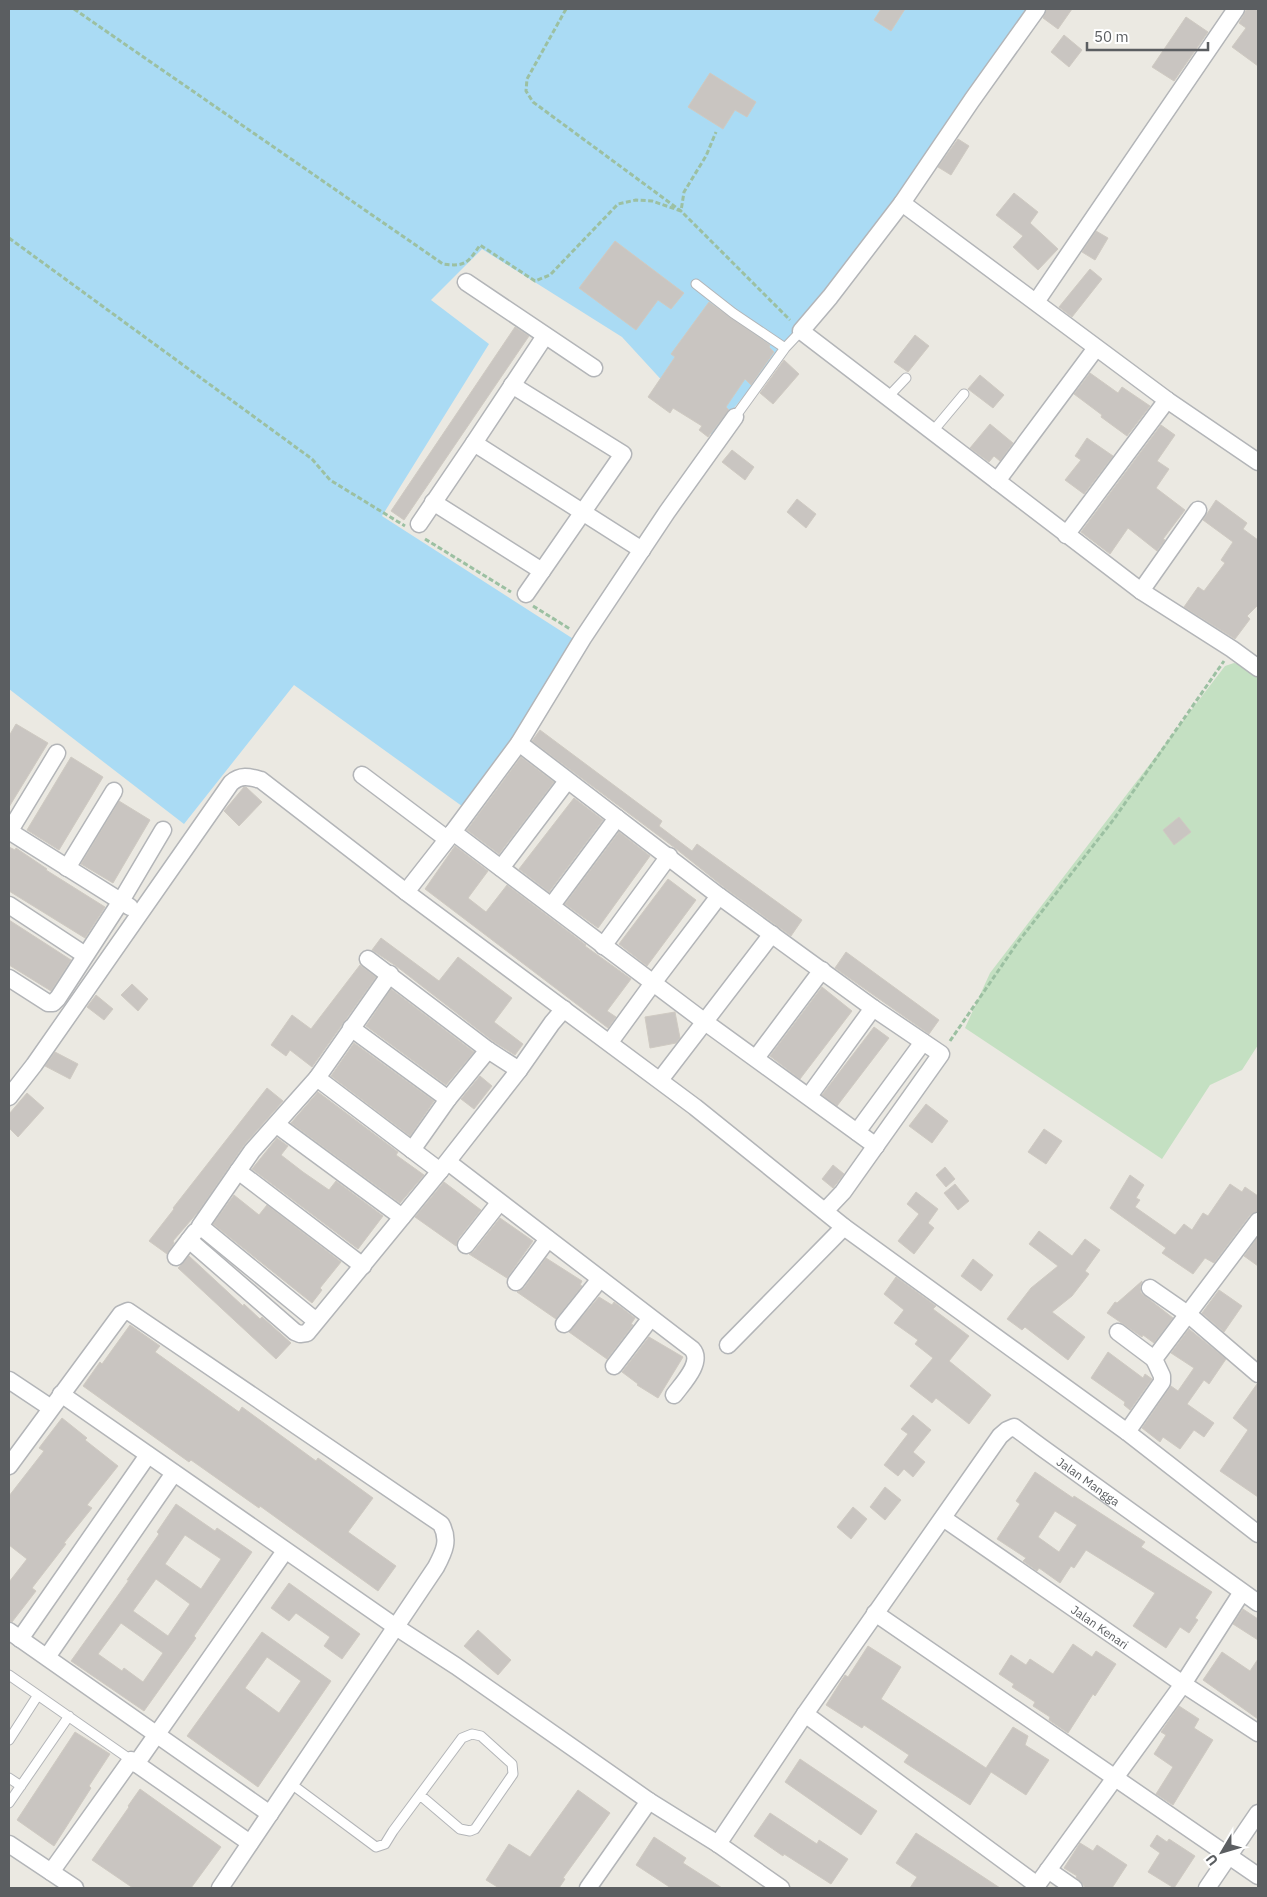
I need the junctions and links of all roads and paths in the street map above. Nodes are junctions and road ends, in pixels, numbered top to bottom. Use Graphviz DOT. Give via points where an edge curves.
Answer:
graph roads {
  1 [pos="74,9"];
  2 [pos="566,9"];
  3 [pos="1037,9"];
  4 [pos="1236,9"];
  5 [pos="716,132"];
  6 [pos="902,204"];
  7 [pos="681,211"];
  8 [pos="9,238"];
  9 [pos="466,282"];
  10 [pos="696,284"];
  11 [pos="1036,302"];
  12 [pos="801,331"];
  13 [pos="545,336"];
  14 [pos="786,348"];
  15 [pos="1096,348"];
  16 [pos="594,368"];
  17 [pos="906,378"];
  18 [pos="512,385"];
  19 [pos="964,394"];
  20 [pos="887,398"];
  21 [pos="1167,400"];
  22 [pos="735,417"];
  23 [pos="933,431"];
  24 [pos="474,443"];
  25 [pos="1258,462"];
  26 [pos="997,481"];
  27 [pos="434,502"];
  28 [pos="1198,510"];
  29 [pos="582,512"];
  30 [pos="415,529"];
  31 [pos="1066,535"];
  32 [pos="642,550"];
  33 [pos="542,571"];
  34 [pos="1141,590"];
  35 [pos="524,598"];
  36 [pos="583,638"];
  37 [pos="1232,649"];
  38 [pos="1258,668"];
  39 [pos="519,743"];
  40 [pos="57,753"];
  41 [pos="362,775"];
  42 [pos="568,781"];
  43 [pos="114,791"];
  44 [pos="617,818"];
  45 [pos="164,830"];
  46 [pos="9,832"];
  47 [pos="450,836"];
  48 [pos="669,856"];
  49 [pos="67,868"];
  50 [pos="501,868"];
  51 [pos="406,892"];
  52 [pos="719,896"];
  53 [pos="120,902"];
  54 [pos="9,905"];
  55 [pos="552,905"];
  56 [pos="140,914"];
  57 [pos="772,934"];
  58 [pos="603,946"];
  59 [pos="85,955"];
  60 [pos="368,959"];
  61 [pos="822,970"];
  62 [pos="390,974"];
  63 [pos="9,978"];
  64 [pos="653,983"];
  65 [pos="873,1008"];
  66 [pos="564,1010"];
  67 [pos="705,1022"];
  68 [pos="352,1028"];
  69 [pos="610,1042"];
  70 [pos="923,1042"];
  71 [pos="488,1050"];
  72 [pos="941,1054"];
  73 [pos="756,1058"];
  74 [pos="519,1070"];
  75 [pos="316,1078"];
  76 [pos="660,1080"];
  77 [pos="809,1096"];
  78 [pos="9,1098"];
  79 [pos="448,1099"];
  80 [pos="277,1125"];
  81 [pos="857,1132"];
  82 [pos="876,1146"];
  83 [pos="412,1150"];
  84 [pos="444,1166"];
  85 [pos="238,1171"];
  86 [pos="499,1203"];
  87 [pos="825,1211"];
  88 [pos="402,1217"];
  89 [pos="1258,1221"];
  90 [pos="200,1226"];
  91 [pos="844,1227"];
  92 [pos="548,1239"];
  93 [pos="189,1240"];
  94 [pos="466,1245"];
  95 [pos="176,1257"];
  96 [pos="363,1266"];
  97 [pos="600,1279"];
  98 [pos="516,1282"];
  99 [pos="1150,1288"];
  100 [pos="1189,1315"];
  101 [pos="317,1319"];
  102 [pos="650,1319"];
  103 [pos="564,1324"];
  104 [pos="1118,1332"];
  105 [pos="728,1345"];
  106 [pos="1154,1359"];
  107 [pos="614,1366"];
  108 [pos="1258,1374"];
  109 [pos="9,1380"];
  110 [pos="61,1394"];
  111 [pos="674,1395"];
  112 [pos="51,1408"];
  113 [pos="1127,1432"];
  114 [pos="148,1455"];
  115 [pos="9,1466"];
  116 [pos="174,1473"];
  117 [pos="943,1518"];
  118 [pos="1258,1534"];
  119 [pos="285,1550"];
  120 [pos="1242,1592"];
  121 [pos="1258,1603"];
  122 [pos="875,1613"];
  123 [pos="396,1627"];
  124 [pos="14,1635"];
  125 [pos="47,1657"];
  126 [pos="9,1675"];
  127 [pos="1183,1684"];
  128 [pos="38,1695"];
  129 [pos="805,1714"];
  130 [pos="69,1716"];
  131 [pos="1258,1733"];
  132 [pos="157,1735"];
  133 [pos="9,1740"];
  134 [pos="134,1762"];
  135 [pos="9,1778"];
  136 [pos="1114,1779"];
  137 [pos="290,1783"];
  138 [pos="21,1786"];
  139 [pos="420,1795"];
  140 [pos="649,1801"];
  141 [pos="9,1803"];
  142 [pos="270,1814"];
  143 [pos="1258,1814"];
  144 [pos="250,1843"];
  145 [pos="9,1844"];
  146 [pos="718,1844"];
  147 [pos="1229,1857"];
  148 [pos="1048,1870"];
  149 [pos="51,1872"];
  150 [pos="1258,1876"];
  151 [pos="1036,1887"];
  152 [pos="75,1888"];
  153 [pos="220,1888"];
  154 [pos="588,1888"];
  155 [pos="782,1888"];
  156 [pos="1074,1888"];
  157 [pos="1207,1888"];
  1 -- 7 [label="path" via="443,264 465,264 480,245 535,281 550,274 618,204 652,201"];
  2 -- 7 [label="path" via="527,79 526,91 533,102"];
  3 -- 6 [label="street"];
  4 -- 11 [label="street"];
  5 -- 7 [label="path" via="684,192"];
  6 -- 11 [label="street"];
  6 -- 12 [label="street"];
  7 -- 12 [label="path"];
  8 -- 30 [label="path" via="312,459 330,480"];
  9 -- 13 [label="street"];
  10 -- 14 [label="lane"];
  11 -- 15 [label="street"];
  12 -- 14 [label="lane"];
  12 -- 20 [label="street"];
  13 -- 16 [label="street"];
  13 -- 18 [label="street"];
  14 -- 22 [label="lane"];
  15 -- 21 [label="street"];
  15 -- 26 [label="street"];
  17 -- 20 [label="lane"];
  18 -- 24 [label="street"];
  18 -- 29 [label="street" via="623,454"];
  19 -- 23 [label="lane"];
  20 -- 23 [label="street"];
  21 -- 25 [label="street"];
  21 -- 31 [label="street"];
  22 -- 32 [label="street"];
  23 -- 26 [label="street"];
  24 -- 27 [label="street"];
  24 -- 29 [label="street"];
  26 -- 31 [label="street"];
  27 -- 30 [label="street"];
  27 -- 33 [label="street"];
  28 -- 34 [label="street"];
  29 -- 32 [label="street"];
  29 -- 33 [label="street"];
  30 -- 35 [label="path"];
  31 -- 34 [label="street"];
  32 -- 36 [label="street"];
  33 -- 35 [label="street"];
  34 -- 37 [label="street"];
  35 -- 36 [label="path"];
  36 -- 39 [label="street"];
  37 -- 38 [label="street"];
  37 -- 72 [label="path" via="1114,819 1018,942"];
  39 -- 42 [label="street"];
  39 -- 47 [label="street"];
  40 -- 46 [label="street"];
  41 -- 47 [label="street"];
  42 -- 44 [label="street"];
  42 -- 50 [label="street"];
  43 -- 49 [label="street"];
  44 -- 48 [label="street"];
  44 -- 55 [label="street"];
  45 -- 53 [label="street"];
  46 -- 49 [label="street"];
  47 -- 50 [label="street"];
  47 -- 51 [label="street"];
  48 -- 52 [label="street"];
  48 -- 58 [label="street"];
  49 -- 53 [label="street"];
  50 -- 55 [label="street"];
  51 -- 56 [label="street" via="261,780 246,776 231,783"];
  51 -- 66 [label="street"];
  52 -- 57 [label="street"];
  52 -- 64 [label="street"];
  53 -- 56 [label="street"];
  53 -- 59 [label="street"];
  54 -- 59 [label="street"];
  55 -- 58 [label="street"];
  56 -- 78 [label="street"];
  57 -- 61 [label="street"];
  57 -- 67 [label="street"];
  58 -- 64 [label="street"];
  59 -- 63 [label="street" via="54,1004"];
  60 -- 62 [label="street"];
  61 -- 65 [label="street"];
  61 -- 73 [label="street"];
  62 -- 68 [label="street"];
  62 -- 71 [label="street"];
  64 -- 67 [label="street"];
  64 -- 69 [label="street"];
  65 -- 70 [label="street"];
  65 -- 77 [label="street"];
  66 -- 69 [label="street"];
  66 -- 74 [label="street"];
  67 -- 73 [label="street"];
  67 -- 76 [label="street"];
  68 -- 75 [label="street"];
  68 -- 79 [label="street"];
  69 -- 76 [label="street"];
  70 -- 72 [label="street"];
  70 -- 81 [label="street"];
  71 -- 74 [label="street"];
  71 -- 79 [label="street"];
  72 -- 82 [label="street"];
  73 -- 77 [label="street"];
  74 -- 84 [label="street"];
  75 -- 80 [label="street"];
  75 -- 83 [label="street"];
  76 -- 87 [label="street"];
  77 -- 81 [label="street"];
  79 -- 83 [label="street"];
  80 -- 85 [label="street"];
  80 -- 88 [label="street"];
  81 -- 82 [label="street"];
  82 -- 87 [label="street" via="844,1192"];
  83 -- 84 [label="street"];
  84 -- 86 [label="street"];
  84 -- 88 [label="street"];
  85 -- 90 [label="street"];
  85 -- 96 [label="street"];
  86 -- 92 [label="street"];
  86 -- 94 [label="street"];
  87 -- 91 [label="street"];
  88 -- 96 [label="street"];
  89 -- 100 [label="street"];
  90 -- 93 [label="street"];
  90 -- 101 [label="street"];
  91 -- 105 [label="street"];
  91 -- 113 [label="street"];
  92 -- 97 [label="street"];
  92 -- 98 [label="street"];
  93 -- 95 [label="street"];
  93 -- 101 [label="street" via="295,1332 307,1333"];
  96 -- 101 [label="street"];
  97 -- 102 [label="street"];
  97 -- 103 [label="street"];
  99 -- 100 [label="street"];
  100 -- 106 [label="street"];
  100 -- 108 [label="street"];
  102 -- 107 [label="street"];
  102 -- 111 [label="street" via="695,1353 696,1362"];
  104 -- 106 [label="street"];
  106 -- 113 [label="street" via="1162,1382"];
  109 -- 112 [label="street"];
  110 -- 112 [label="street"];
  110 -- 114 [label="street"];
  110 -- 123 [label="street" via="121,1314 129,1311 441,1524 447,1538 443,1555"];
  112 -- 115 [label="street"];
  113 -- 118 [label="street"];
  114 -- 116 [label="street"];
  114 -- 124 [label="street"];
  116 -- 119 [label="street"];
  116 -- 125 [label="street"];
  117 -- 120 [label="street, Jalan Mangga" via="1000,1436 1014,1428"];
  117 -- 122 [label="street"];
  117 -- 127 [label="street, Jalan Kenari"];
  119 -- 123 [label="street"];
  119 -- 132 [label="street"];
  120 -- 121 [label="street, Jalan Mangga"];
  120 -- 127 [label="street"];
  122 -- 129 [label="street"];
  122 -- 136 [label="street"];
  123 -- 137 [label="street"];
  123 -- 140 [label="street"];
  124 -- 125 [label="street"];
  125 -- 132 [label="street"];
  126 -- 128 [label="lane"];
  127 -- 131 [label="street, Jalan Kenari"];
  127 -- 136 [label="street"];
  128 -- 130 [label="lane"];
  128 -- 133 [label="lane"];
  129 -- 146 [label="street"];
  129 -- 151 [label="street"];
  130 -- 134 [label="lane"];
  130 -- 138 [label="lane"];
  132 -- 134 [label="street"];
  132 -- 142 [label="street"];
  134 -- 144 [label="street"];
  134 -- 149 [label="street"];
  135 -- 138 [label="lane"];
  136 -- 147 [label="street"];
  136 -- 148 [label="street"];
  137 -- 139 [label="lane" via="376,1847 385,1844"];
  137 -- 142 [label="street"];
  138 -- 141 [label="lane"];
  139 -- 139 [label="lane" via="462,1738 472,1734 481,1736 512,1764 513,1774 476,1829 460,1829"];
  140 -- 146 [label="street"];
  140 -- 154 [label="street"];
  142 -- 144 [label="street"];
  143 -- 147 [label="street"];
  144 -- 153 [label="street"];
  145 -- 149 [label="street"];
  146 -- 155 [label="street"];
  147 -- 150 [label="street"];
  147 -- 157 [label="street"];
  148 -- 151 [label="street"];
  148 -- 156 [label="street"];
  149 -- 152 [label="street"];
}
